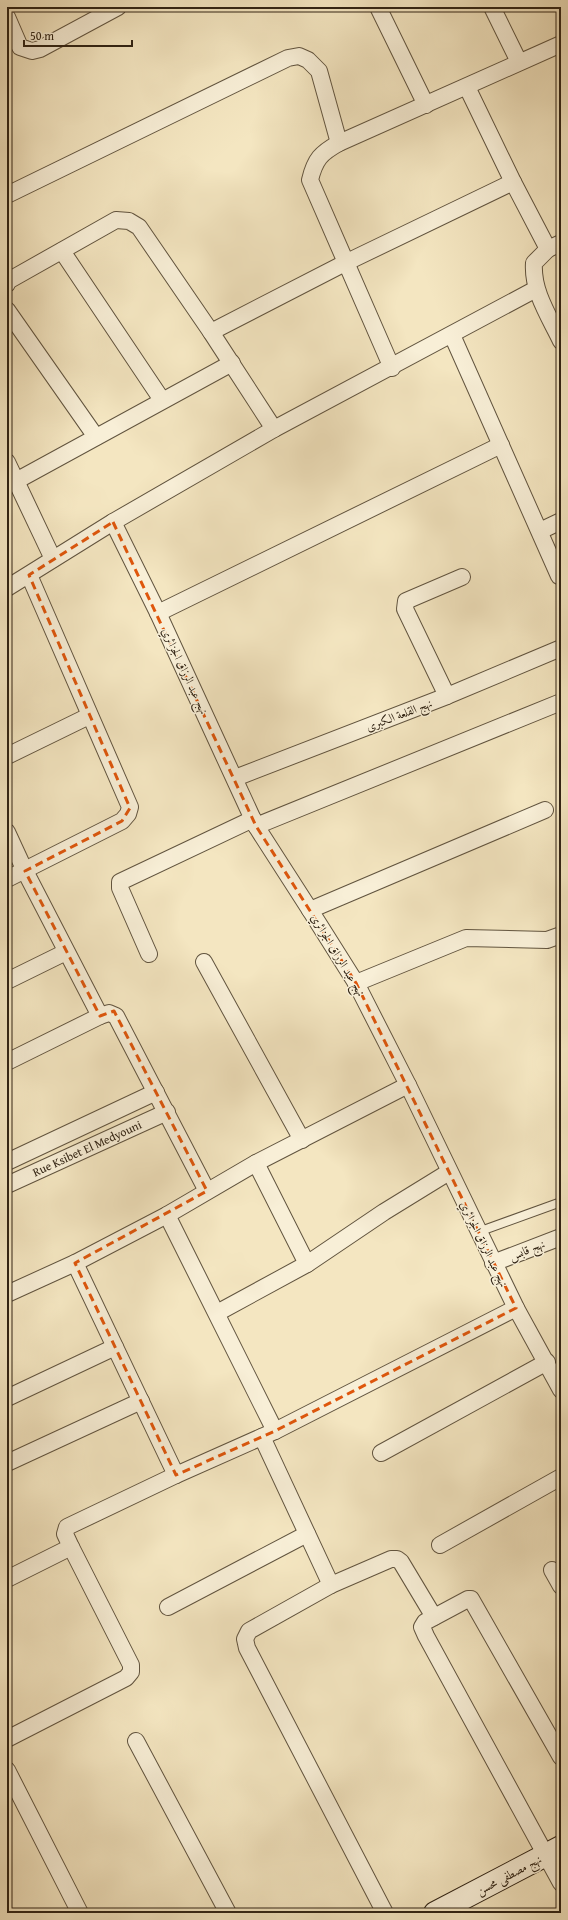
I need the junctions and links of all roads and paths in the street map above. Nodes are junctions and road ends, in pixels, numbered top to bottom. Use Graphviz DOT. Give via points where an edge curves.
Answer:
graph roads {
  1 [pos="118,7"];
  2 [pos="378,7"];
  3 [pos="492,7"];
  4 [pos="7,17"];
  5 [pos="560,45"];
  6 [pos="519,62"];
  7 [pos="467,87"];
  8 [pos="426,105"];
  9 [pos="340,143"];
  10 [pos="513,182"];
  11 [pos="9,190"];
  12 [pos="554,246"];
  13 [pos="62,250"];
  14 [pos="345,263"];
  15 [pos="7,284"];
  16 [pos="536,290"];
  17 [pos="7,310"];
  18 [pos="211,332"];
  19 [pos="452,334"];
  20 [pos="561,341"];
  21 [pos="232,363"];
  22 [pos="392,368"];
  23 [pos="162,400"];
  24 [pos="274,430"];
  25 [pos="96,437"];
  26 [pos="501,445"];
  27 [pos="7,462"];
  28 [pos="16,481"];
  29 [pos="561,521"];
  30 [pos="113,522"];
  31 [pos="540,531"];
  32 [pos="53,559"];
  33 [pos="29,575"];
  34 [pos="559,576"];
  35 [pos="462,577"];
  36 [pos="7,588"];
  37 [pos="158,613"];
  38 [pos="561,648"];
  39 [pos="447,696"];
  40 [pos="561,702"];
  41 [pos="89,716"];
  42 [pos="7,756"];
  43 [pos="235,778"];
  44 [pos="545,810"];
  45 [pos="254,823"];
  46 [pos="7,832"];
  47 [pos="25,870"];
  48 [pos="7,880"];
  49 [pos="310,910"];
  50 [pos="561,935"];
  51 [pos="66,952"];
  52 [pos="149,954"];
  53 [pos="204,962"];
  54 [pos="7,981"];
  55 [pos="356,983"];
  56 [pos="100,1016"];
  57 [pos="7,1062"];
  58 [pos="408,1085"];
  59 [pos="156,1092"];
  60 [pos="167,1112"];
  61 [pos="302,1140"];
  62 [pos="7,1162"];
  63 [pos="256,1163"];
  64 [pos="449,1172"];
  65 [pos="7,1185"];
  66 [pos="207,1191"];
  67 [pos="561,1202"];
  68 [pos="167,1215"];
  69 [pos="478,1232"];
  70 [pos="561,1237"];
  71 [pos="75,1263"];
  72 [pos="494,1263"];
  73 [pos="307,1264"];
  74 [pos="7,1294"];
  75 [pos="516,1308"];
  76 [pos="217,1313"];
  77 [pos="115,1347"];
  78 [pos="547,1362"];
  79 [pos="560,1387"];
  80 [pos="7,1398"];
  81 [pos="140,1401"];
  82 [pos="268,1434"];
  83 [pos="381,1453"];
  84 [pos="7,1463"];
  85 [pos="176,1475"];
  86 [pos="561,1477"];
  87 [pos="307,1534"];
  88 [pos="440,1545"];
  89 [pos="71,1547"];
  90 [pos="552,1570"];
  91 [pos="7,1578"];
  92 [pos="331,1585"];
  93 [pos="561,1586"];
  94 [pos="168,1607"];
  95 [pos="434,1617"];
  96 [pos="7,1739"];
  97 [pos="136,1742"];
  98 [pos="561,1757"];
  99 [pos="7,1770"];
  100 [pos="553,1851"];
  101 [pos="561,1883"];
  102 [pos="80,1913"];
  103 [pos="228,1913"];
  104 [pos="385,1913"];
  105 [pos="435,1913"];
  1 -- 4 [label="street" via="40,49 32,50 20,47"];
  2 -- 8 [label="street"];
  3 -- 6 [label="street"];
  5 -- 6 [label="street"];
  6 -- 7 [label="street"];
  7 -- 8 [label="street"];
  7 -- 10 [label="street"];
  8 -- 9 [label="street"];
  9 -- 11 [label="street" via="319,71 308,60 299,56 288,58"];
  9 -- 14 [label="street" via="319,156 310,180"];
  10 -- 12 [label="street"];
  10 -- 14 [label="street"];
  12 -- 16 [label="street" via="534,263"];
  13 -- 15 [label="street"];
  13 -- 18 [label="street" via="116,220 129,221 139,227"];
  13 -- 23 [label="street"];
  14 -- 18 [label="street"];
  14 -- 22 [label="street"];
  16 -- 19 [label="street"];
  16 -- 20 [label="street"];
  17 -- 25 [label="street"];
  18 -- 21 [label="street"];
  19 -- 22 [label="street"];
  19 -- 26 [label="street"];
  21 -- 23 [label="street"];
  21 -- 24 [label="street"];
  22 -- 24 [label="street"];
  23 -- 25 [label="street"];
  24 -- 30 [label="street"];
  25 -- 28 [label="street"];
  26 -- 31 [label="street"];
  26 -- 37 [label="street"];
  27 -- 28 [label="street"];
  28 -- 32 [label="street"];
  29 -- 31 [label="street"];
  30 -- 32 [label="street"];
  30 -- 37 [label="street, نهج عبد الرزاق الجزائري"];
  31 -- 34 [label="street"];
  32 -- 33 [label="street"];
  33 -- 36 [label="street"];
  33 -- 41 [label="street"];
  35 -- 39 [label="street" via="406,602 406,609"];
  37 -- 43 [label="street, نهج عبد الرزاق الجزائري"];
  38 -- 39 [label="street, نهج القلعة الكبرى"];
  39 -- 43 [label="street, نهج القلعة الكبرى"];
  40 -- 45 [label="street"];
  41 -- 42 [label="street"];
  41 -- 47 [label="street" via="130,807 128,814 122,821"];
  43 -- 45 [label="street, نهج عبد الرزاق الجزائري"];
  44 -- 49 [label="street"];
  45 -- 49 [label="street, نهج عبد الرزاق الجزائري"];
  45 -- 52 [label="street" via="120,882 120,888"];
  46 -- 47 [label="street"];
  47 -- 48 [label="street"];
  47 -- 51 [label="street"];
  49 -- 55 [label="street, نهج عبد الرزاق الجزائري"];
  50 -- 55 [label="street" via="547,940 466,938"];
  51 -- 54 [label="street"];
  51 -- 56 [label="street"];
  53 -- 61 [label="street"];
  55 -- 58 [label="street, نهج عبد الرزاق الجزائري"];
  56 -- 57 [label="street"];
  56 -- 59 [label="street" via="109,1013 116,1016"];
  58 -- 61 [label="street"];
  58 -- 64 [label="street, نهج عبد الرزاق الجزائري"];
  59 -- 60 [label="street"];
  59 -- 62 [label="street, Rue Ksibet El Medyouni"];
  60 -- 65 [label="street, Rue Ksibet El Medyouni"];
  60 -- 66 [label="street"];
  61 -- 63 [label="street"];
  63 -- 66 [label="street"];
  63 -- 73 [label="street"];
  64 -- 69 [label="street, نهج عبد الرزاق الجزائري"];
  64 -- 73 [label="street"];
  66 -- 68 [label="street"];
  67 -- 69 [label="lane"];
  68 -- 71 [label="street"];
  68 -- 76 [label="street"];
  69 -- 72 [label="street, نهج عبد الرزاق الجزائري"];
  70 -- 72 [label="street, نهج قابس"];
  71 -- 74 [label="street"];
  71 -- 77 [label="street"];
  72 -- 75 [label="street, نهج عبد الرزاق الجزائري"];
  73 -- 76 [label="street"];
  75 -- 78 [label="street, نهج عبد الرزاق الجزائري"];
  75 -- 82 [label="street"];
  76 -- 82 [label="street"];
  77 -- 80 [label="street"];
  77 -- 81 [label="street"];
  78 -- 79 [label="street, نهج عبد الرزاق الجزائري"];
  78 -- 83 [label="street"];
  81 -- 84 [label="street"];
  81 -- 85 [label="street"];
  82 -- 85 [label="street"];
  82 -- 87 [label="street"];
  85 -- 89 [label="street" via="67,1527 65,1534"];
  86 -- 88 [label="street"];
  87 -- 92 [label="street"];
  87 -- 94 [label="street"];
  89 -- 91 [label="street"];
  89 -- 96 [label="street" via="131,1665 131,1672 126,1678"];
  90 -- 93 [label="street"];
  92 -- 95 [label="street" via="397,1558"];
  92 -- 104 [label="street" via="249,1631 245,1639 247,1648"];
  95 -- 98 [label="street" via="468,1599 473,1602"];
  95 -- 100 [label="street" via="422,1627 426,1636"];
  97 -- 103 [label="street"];
  99 -- 102 [label="street"];
  100 -- 101 [label="street"];
  100 -- 105 [label="main road, نهج مصطفى محسن"];
}
